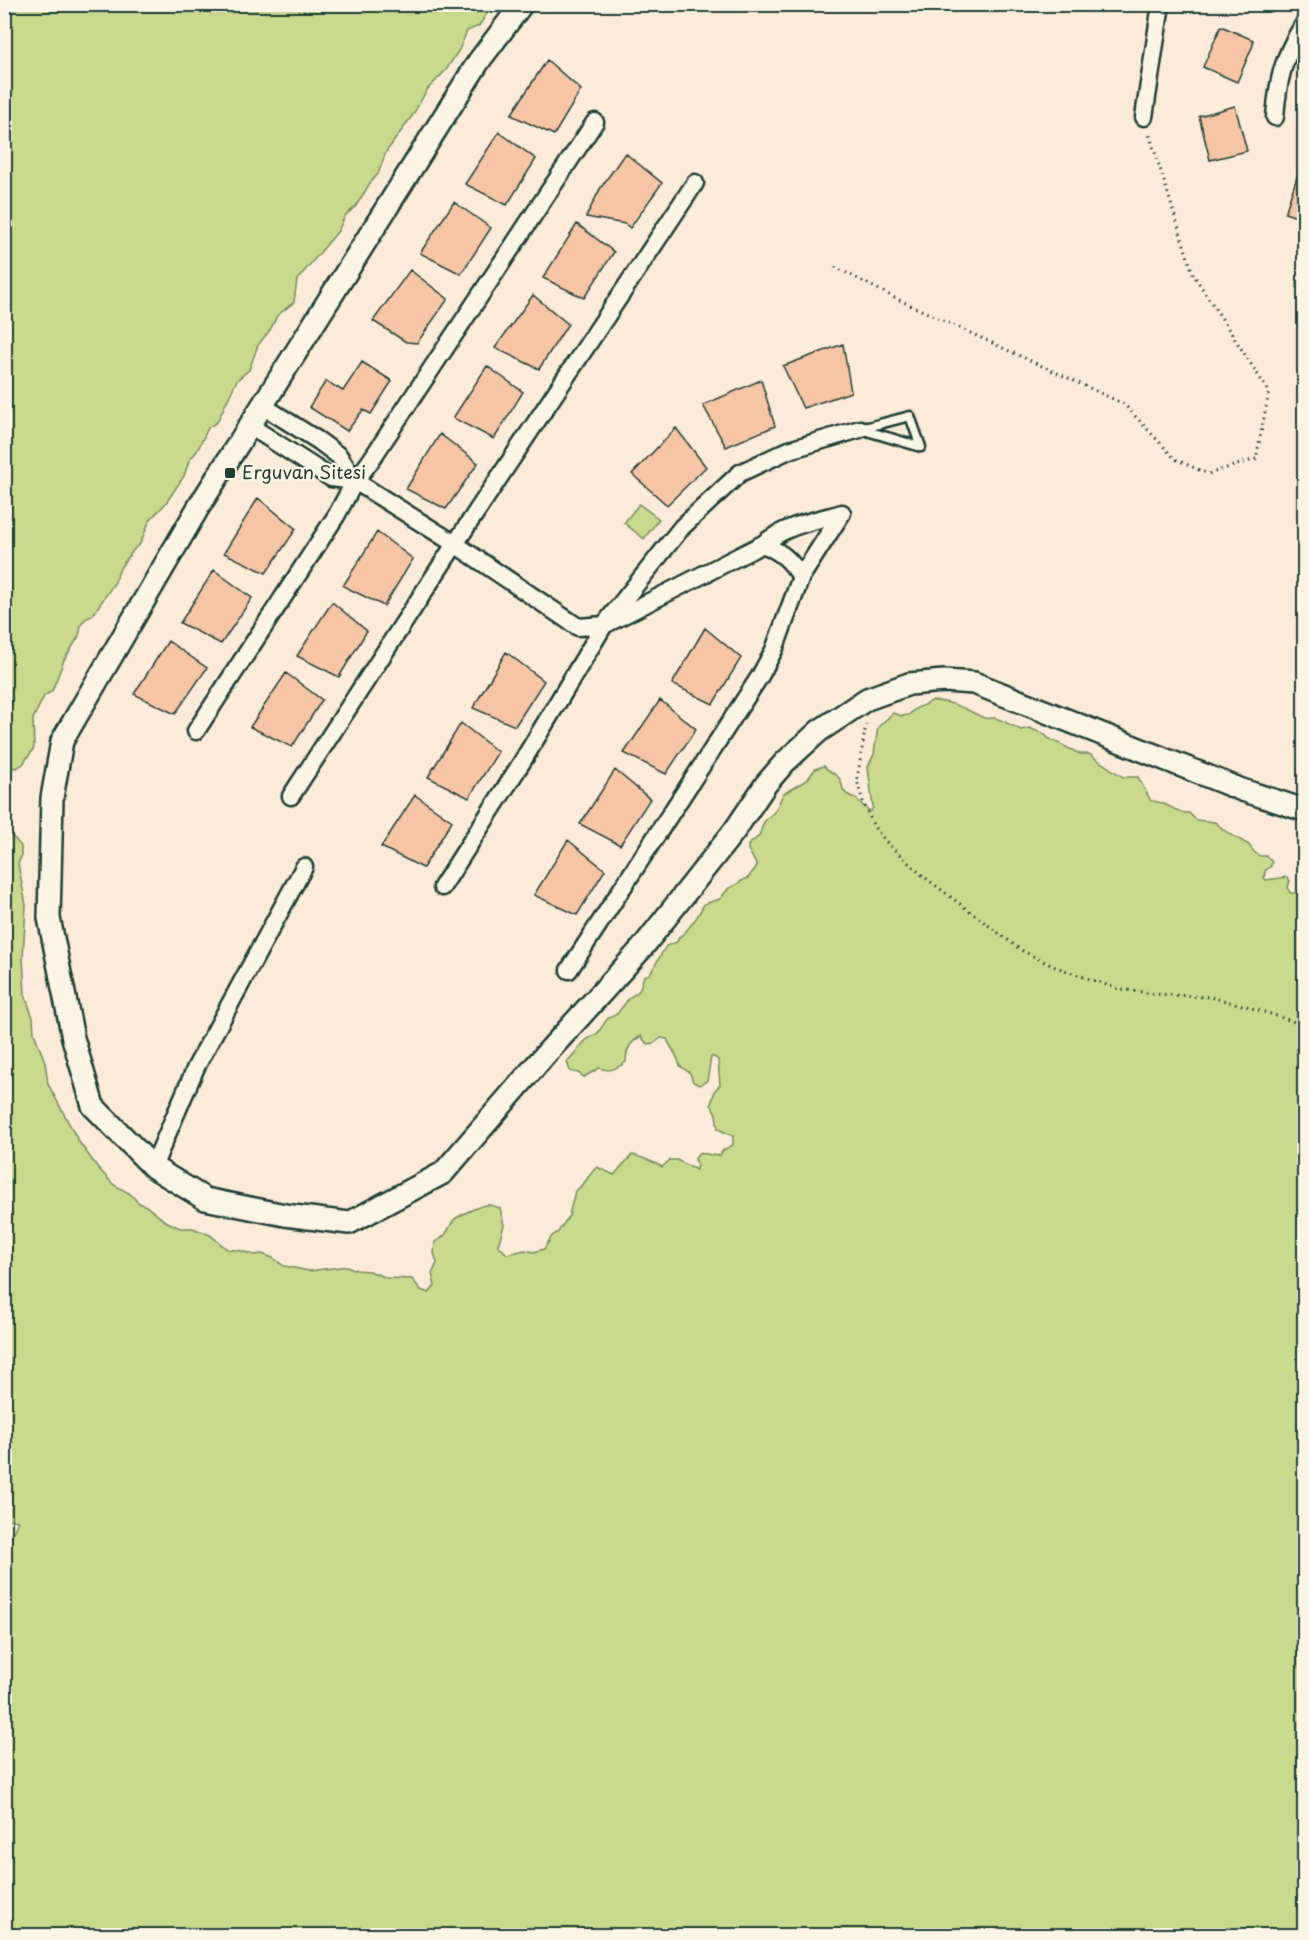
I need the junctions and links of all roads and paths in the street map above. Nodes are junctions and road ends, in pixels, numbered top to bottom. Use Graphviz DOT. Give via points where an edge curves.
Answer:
graph roads {
  1 [pos="522,4"];
  2 [pos="1161,4"];
  3 [pos="1305,24"];
  4 [pos="1144,117"];
  5 [pos="1275,117"];
  6 [pos="595,122"];
  7 [pos="695,183"];
  8 [pos="835,267"];
  9 [pos="263,406"];
  10 [pos="250,426"];
  11 [pos="860,429"];
  12 [pos="355,482"];
  13 [pos="455,544"];
  14 [pos="763,544"];
  15 [pos="801,577"];
  16 [pos="604,625"];
  17 [pos="867,699"];
  18 [pos="196,730"];
  19 [pos="291,796"];
  20 [pos="1305,810"];
  21 [pos="304,867"];
  22 [pos="442,887"];
  23 [pos="568,970"];
  24 [pos="1305,1025"];
  25 [pos="153,1167"];
  1 -- 9 [label="street" via="479,61"];
  2 -- 4 [label="street"];
  3 -- 5 [label="street" via="1281,71"];
  4 -- 8 [label="path" via="1193,274 1269,392 1256,459 1208,474 1175,459 1124,404"];
  6 -- 12 [label="street"];
  7 -- 13 [label="street"];
  9 -- 10 [label="street"];
  9 -- 12 [label="street" via="339,456"];
  10 -- 12 [label="street" via="331,478"];
  10 -- 25 [label="street" via="62,741 52,798 49,918 73,1038 93,1106"];
  11 -- 11 [label="lane" via="910,416 921,447 891,438"];
  11 -- 16 [label="street" via="789,450 740,473 682,527"];
  12 -- 13 [label="street"];
  12 -- 18 [label="street"];
  13 -- 16 [label="street" via="578,627"];
  13 -- 19 [label="street"];
  14 -- 15 [label="street" via="781,552"];
  14 -- 15 [label="street" via="777,533 842,513"];
  14 -- 16 [label="street"];
  15 -- 23 [label="street" via="760,676"];
  16 -- 22 [label="street"];
  17 -- 20 [label="street" via="926,681 974,683 1242,790"];
  17 -- 24 [label="path" via="857,780 874,827 923,876 981,921 1021,950 1088,980 1154,994 1210,997"];
  17 -- 25 [label="street" via="827,725 785,762 642,948 443,1173 349,1223 205,1199"];
  21 -- 25 [label="street" via="196,1067"];
}
